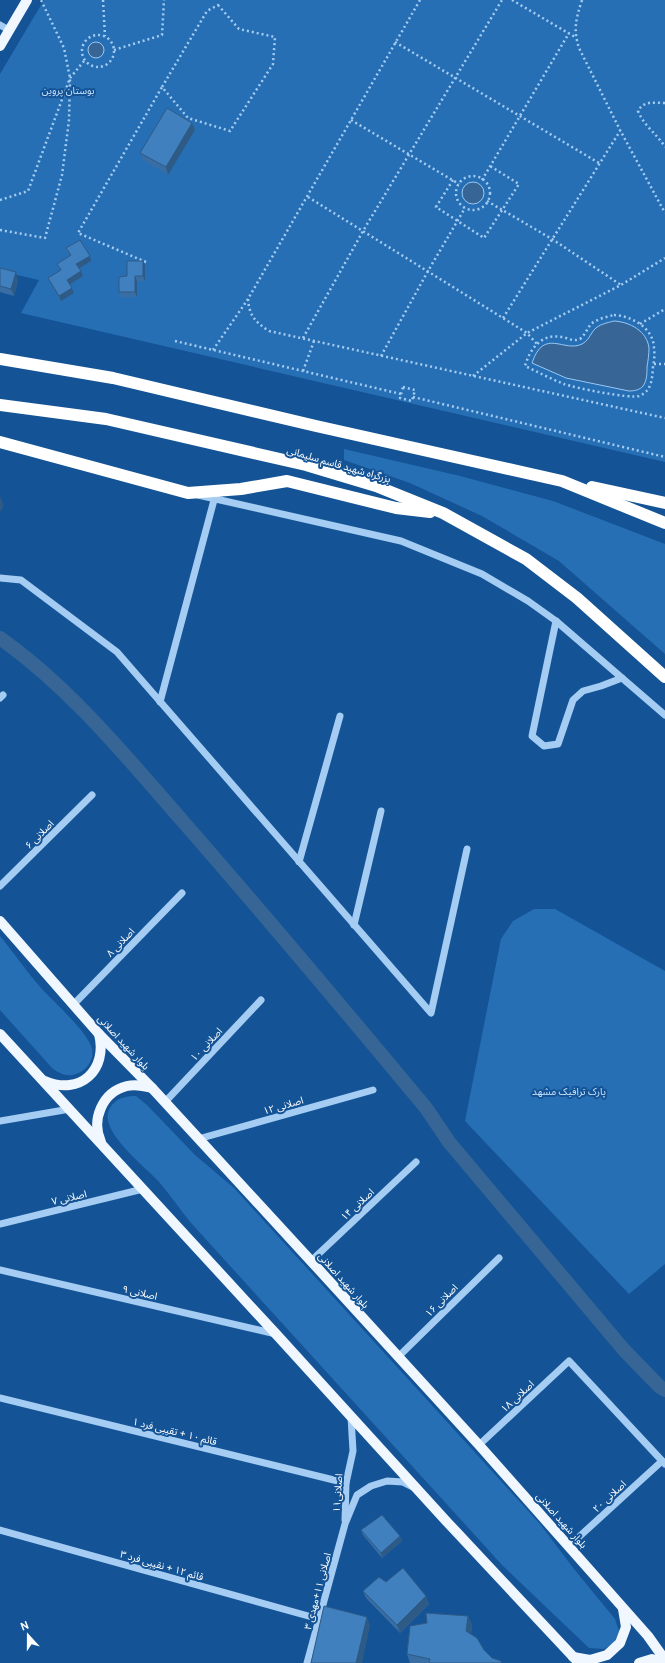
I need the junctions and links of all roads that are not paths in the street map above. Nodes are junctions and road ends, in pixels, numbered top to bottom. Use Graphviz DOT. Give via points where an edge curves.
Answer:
graph roads {
  1 [pos="27,0"];
  2 [pos="4,27"];
  3 [pos="0,46"];
  4 [pos="0,354"];
  5 [pos="0,358"];
  6 [pos="12,360"];
  7 [pos="0,405"];
  8 [pos="0,442"];
  9 [pos="562,481"];
  10 [pos="188,493"];
  11 [pos="214,500"];
  12 [pos="665,503"];
  13 [pos="443,513"];
  14 [pos="665,523"];
  15 [pos="0,578"];
  16 [pos="556,620"];
  17 [pos="665,677"];
  18 [pos="622,678"];
  19 [pos="160,702"];
  20 [pos="665,715"];
  21 [pos="340,716"];
  22 [pos="92,796"];
  23 [pos="381,811"];
  24 [pos="467,849"];
  25 [pos="299,862"];
  26 [pos="0,886"];
  27 [pos="182,893"];
  28 [pos="0,921"];
  29 [pos="354,925"];
  30 [pos="261,1000"];
  31 [pos="74,1004"];
  32 [pos="0,1034"];
  33 [pos="99,1034"];
  34 [pos="43,1081"];
  35 [pos="152,1088"];
  36 [pos="373,1090"];
  37 [pos="165,1102"];
  38 [pos="70,1109"];
  39 [pos="0,1121"];
  40 [pos="198,1139"];
  41 [pos="103,1147"];
  42 [pos="416,1162"];
  43 [pos="143,1189"];
  44 [pos="0,1224"];
  45 [pos="499,1258"];
  46 [pos="311,1260"];
  47 [pos="0,1270"];
  48 [pos="276,1334"];
  49 [pos="398,1357"];
  50 [pos="0,1398"];
  51 [pos="351,1417"];
  52 [pos="479,1445"];
  53 [pos="664,1462"];
  54 [pos="346,1483"];
  55 [pos="416,1488"];
  56 [pos="345,1524"];
  57 [pos="0,1530"];
  58 [pos="569,1546"];
  59 [pos="623,1609"];
  60 [pos="319,1619"];
  61 [pos="576,1660"];
  62 [pos="665,1661"];
  63 [pos="307,1663"];
  64 [pos="639,1663"];
  1 -- 2 [label="main road"];
  2 -- 3 [label="main road"];
  4 -- 6 [label="main road"];
  5 -- 6 [label="highway"];
  6 -- 9 [label="highway" via="114,378"];
  7 -- 13 [label="highway, بزرگراه شهید قاسم سلیمانی" via="106,419 306,465 376,486"];
  8 -- 10 [label="highway"];
  9 -- 12 [label="highway"];
  9 -- 14 [label="highway"];
  10 -- 11 [label="street"];
  10 -- 13 [label="highway" via="241,489 287,481 396,508"];
  11 -- 16 [label="street" via="401,542 482,574"];
  11 -- 19 [label="street"];
  13 -- 17 [label="highway, بزرگراه شهید قاسم سلیمانی" via="526,559 577,598"];
  15 -- 19 [label="street" via="21,580 117,652"];
  16 -- 18 [label="street"];
  16 -- 18 [label="street" via="532,736 544,746 558,744 573,700 583,691"];
  18 -- 20 [label="street"];
  19 -- 25 [label="street"];
  21 -- 25 [label="street"];
  22 -- 26 [label="street, اصلانی ۶"];
  23 -- 29 [label="street"];
  24 -- 29 [label="street" via="431,1013"];
  25 -- 29 [label="street"];
  27 -- 31 [label="street, اصلانی ۸"];
  28 -- 31 [label="main road, بلوار شهید اصلانی"];
  30 -- 37 [label="street, اصلانی ۱۰"];
  31 -- 33 [label="main road, بلوار شهید اصلانی"];
  32 -- 34 [label="main road"];
  33 -- 34 [label="main road" via="102,1045 101,1057 88,1077 78,1084 66,1086"];
  33 -- 35 [label="main road, بلوار شهید اصلانی"];
  34 -- 38 [label="main road"];
  35 -- 37 [label="main road, بلوار شهید اصلانی"];
  35 -- 41 [label="main road" via="140,1085 127,1086 115,1091 106,1099 97,1123"];
  36 -- 40 [label="street, اصلانی ۱۲"];
  37 -- 40 [label="main road, بلوار شهید اصلانی"];
  38 -- 39 [label="street"];
  38 -- 41 [label="main road"];
  40 -- 46 [label="main road, بلوار شهید اصلانی"];
  41 -- 43 [label="main road"];
  42 -- 46 [label="street, اصلانی ۱۴"];
  43 -- 44 [label="street, اصلانی ۷"];
  43 -- 48 [label="main road"];
  45 -- 49 [label="street, اصلانی ۱۶"];
  46 -- 49 [label="main road, بلوار شهید اصلانی"];
  47 -- 48 [label="street, اصلانی ۹"];
  48 -- 51 [label="main road"];
  49 -- 52 [label="main road, بلوار شهید اصلانی"];
  50 -- 54 [label="street, قائم ۱۰ + تقیبی فرد ۱"];
  51 -- 54 [label="street, اصلانی۱۱" via="354,1451"];
  51 -- 55 [label="main road"];
  52 -- 53 [label="street, اصلانی ۱۸" via="569,1360"];
  52 -- 58 [label="main road, بلوار شهید اصلانی"];
  53 -- 58 [label="street, اصلانی ۲۰"];
  54 -- 56 [label="street, اصلانی۱۱"];
  55 -- 56 [label="street, اصلانی۱۱" via="403,1482 387,1481 371,1486 357,1495"];
  55 -- 61 [label="main road"];
  56 -- 60 [label="street, اصلانی ۱۱+مهدی ۳"];
  57 -- 60 [label="street, قائم ۱۲ + نقیبی فرد ۳"];
  58 -- 59 [label="main road, بلوار شهید اصلانی"];
  59 -- 61 [label="main road" via="626,1627 620,1643 607,1655 590,1660"];
  59 -- 62 [label="main road, بلوار شهید اصلانی" via="648,1636"];
  60 -- 63 [label="street, اصلانی ۱۱+مهدی ۳"];
  62 -- 64 [label="main road" via="652,1658"];
}
